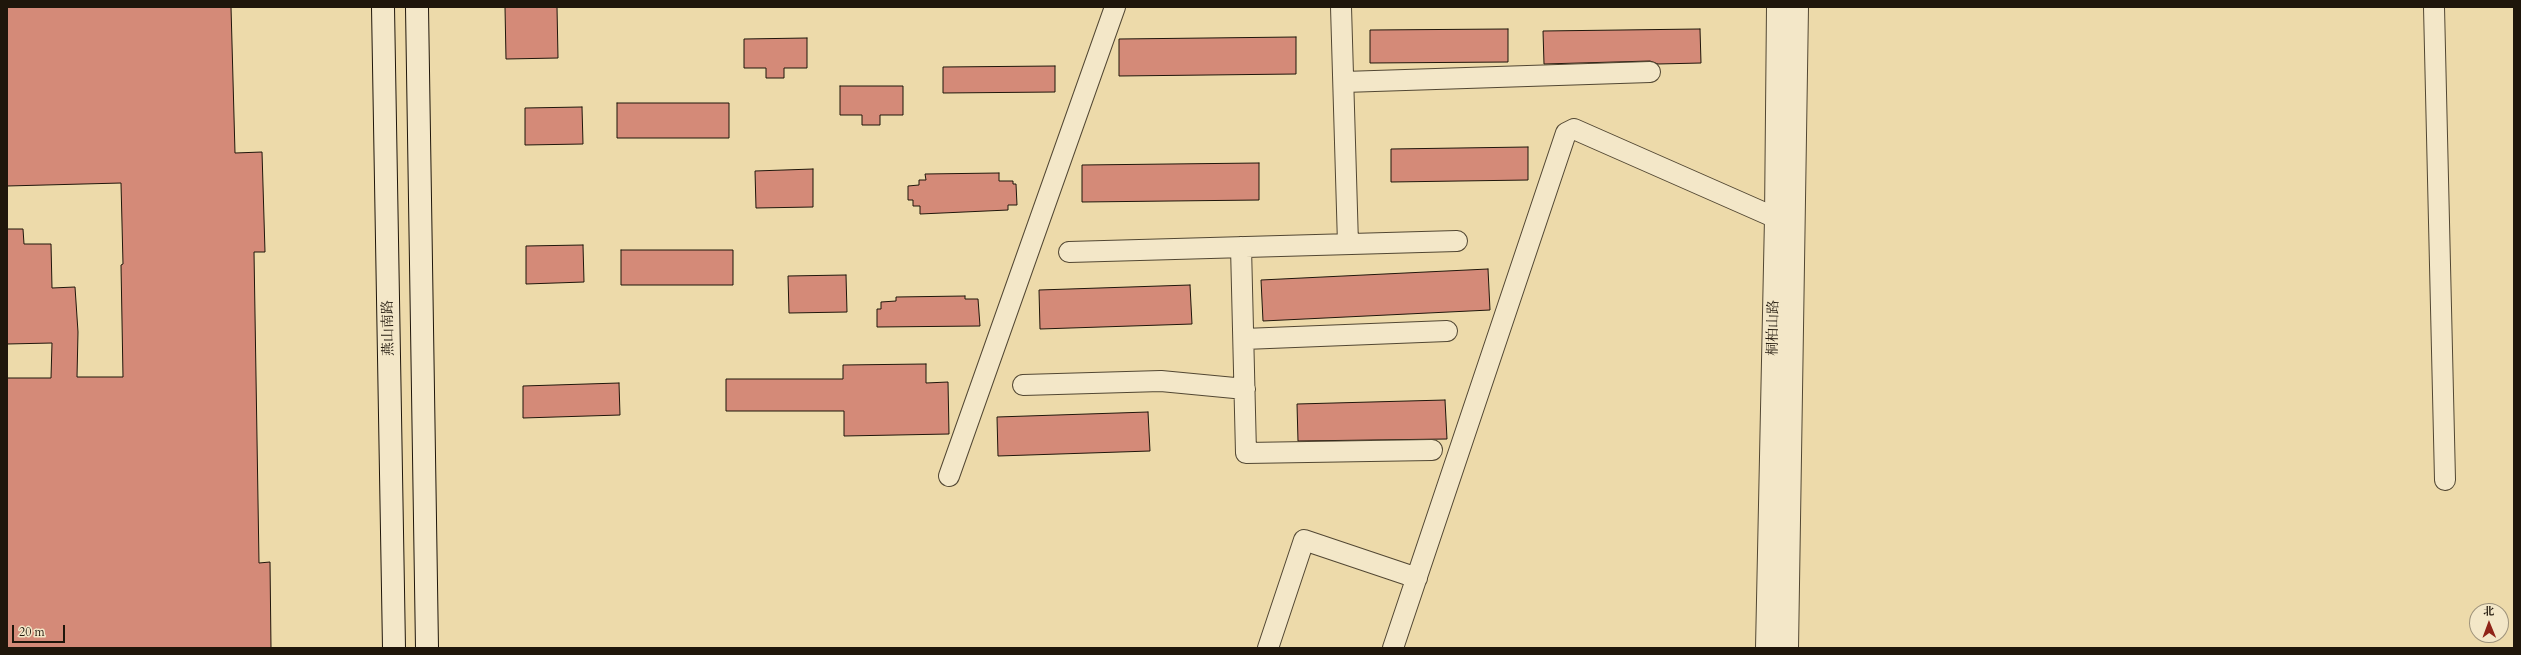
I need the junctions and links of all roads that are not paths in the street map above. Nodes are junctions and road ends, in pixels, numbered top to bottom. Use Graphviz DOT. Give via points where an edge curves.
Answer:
graph roads {
  1 [pos="383,7"];
  2 [pos="417,7"];
  3 [pos="1115,7"];
  4 [pos="1341,7"];
  5 [pos="1778,7"];
  6 [pos="1797,7"];
  7 [pos="2434,7"];
  8 [pos="1650,72"];
  9 [pos="1344,82"];
  10 [pos="1776,218"];
  11 [pos="1457,241"];
  12 [pos="1348,244"];
  13 [pos="1241,247"];
  14 [pos="1069,252"];
  15 [pos="1447,331"];
  16 [pos="1244,339"];
  17 [pos="1024,385"];
  18 [pos="1245,389"];
  19 [pos="1432,450"];
  20 [pos="950,476"];
  21 [pos="2445,480"];
  22 [pos="1417,578"];
  23 [pos="394,648"];
  24 [pos="427,648"];
  25 [pos="1268,648"];
  26 [pos="1393,648"];
  27 [pos="1767,648"];
  28 [pos="1787,648"];
  1 -- 23 [label="street, 燕山南路"];
  2 -- 24 [label="street"];
  3 -- 20 [label="street"];
  4 -- 9 [label="street"];
  5 -- 10 [label="street, 桐柏山路"];
  6 -- 28 [label="street, 桐柏山路"];
  7 -- 21 [label="street"];
  8 -- 9 [label="street"];
  9 -- 12 [label="street"];
  10 -- 22 [label="street" via="1574,129 1566,133"];
  10 -- 27 [label="street, 桐柏山路"];
  11 -- 12 [label="street"];
  12 -- 13 [label="street"];
  13 -- 14 [label="street"];
  13 -- 16 [label="street"];
  15 -- 16 [label="street"];
  16 -- 18 [label="street"];
  17 -- 18 [label="street" via="1161,381"];
  18 -- 19 [label="street" via="1246,453"];
  22 -- 25 [label="street" via="1304,540"];
  22 -- 26 [label="street"];
}
